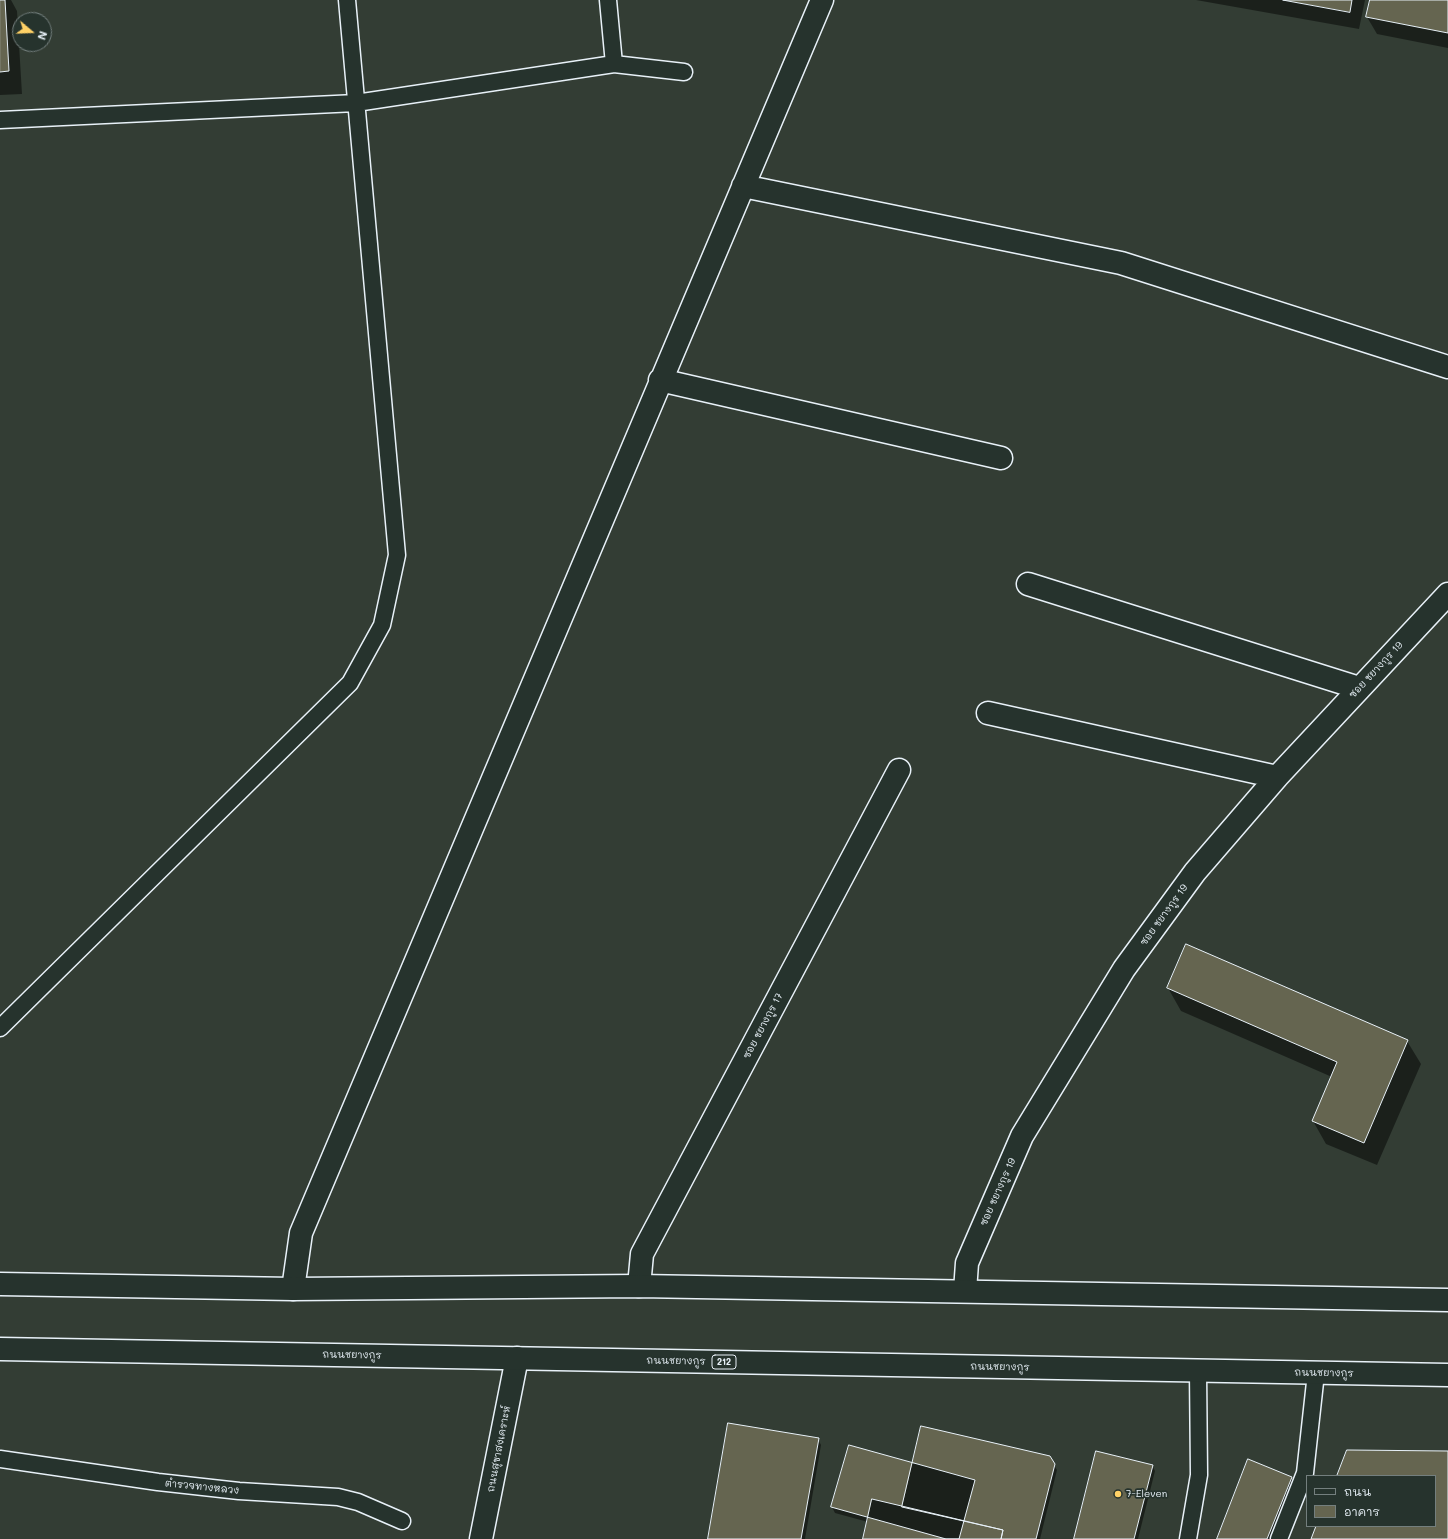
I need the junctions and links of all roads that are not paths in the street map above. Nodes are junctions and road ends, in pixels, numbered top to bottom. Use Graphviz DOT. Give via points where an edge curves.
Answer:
graph roads {
  1 [pos="347,0"];
  2 [pos="608,0"];
  3 [pos="822,0"];
  4 [pos="614,64"];
  5 [pos="684,72"];
  6 [pos="356,103"];
  7 [pos="0,120"];
  8 [pos="743,186"];
  9 [pos="1448,367"];
  10 [pos="660,380"];
  11 [pos="1000,458"];
  12 [pos="1028,584"];
  13 [pos="1448,594"];
  14 [pos="1359,688"];
  15 [pos="988,713"];
  16 [pos="899,770"];
  17 [pos="1278,777"];
  18 [pos="0,1028"];
  19 [pos="0,1284"];
  20 [pos="639,1286"];
  21 [pos="294,1289"];
  22 [pos="965,1291"];
  23 [pos="1448,1300"];
  24 [pos="0,1349"];
  25 [pos="517,1358"];
  26 [pos="1198,1371"];
  27 [pos="1316,1373"];
  28 [pos="1448,1375"];
  29 [pos="0,1459"];
  30 [pos="402,1520"];
  31 [pos="1193,1537"];
  32 [pos="481,1539"];
  33 [pos="1279,1539"];
  1 -- 6 [label="lane"];
  2 -- 4 [label="lane"];
  3 -- 8 [label="street"];
  4 -- 5 [label="lane"];
  4 -- 6 [label="lane"];
  6 -- 7 [label="lane"];
  6 -- 18 [label="lane" via="397,555 382,625 350,683"];
  8 -- 9 [label="street" via="1121,263"];
  8 -- 10 [label="street"];
  10 -- 11 [label="street"];
  10 -- 21 [label="street" via="301,1233"];
  12 -- 14 [label="street"];
  13 -- 14 [label="street, ซอย ชยางกูร 19"];
  14 -- 17 [label="street, ซอย ชยางกูร 19"];
  15 -- 17 [label="street"];
  16 -- 20 [label="street, ซอย ชยางกูร 17" via="642,1254"];
  17 -- 22 [label="street, ซอย ชยางกูร 19" via="1195,872 1124,970 1022,1136 967,1263"];
  19 -- 21 [label="street"];
  20 -- 21 [label="street"];
  20 -- 22 [label="street"];
  22 -- 23 [label="street"];
  24 -- 25 [label="street, ถนนชยางกูร / 212"];
  25 -- 26 [label="street, ถนนชยางกูร / 212"];
  25 -- 32 [label="street, ถนนสุขาสงเคราะห์"];
  26 -- 27 [label="street, ถนนชยางกูร / 212"];
  26 -- 31 [label="lane" via="1199,1475"];
  27 -- 28 [label="street, ถนนชยางกูร / 212"];
  27 -- 33 [label="lane" via="1305,1473"];
  29 -- 30 [label="lane, ตำรวจทางหลวง" via="158,1482 239,1491 338,1497 358,1502"];
}
